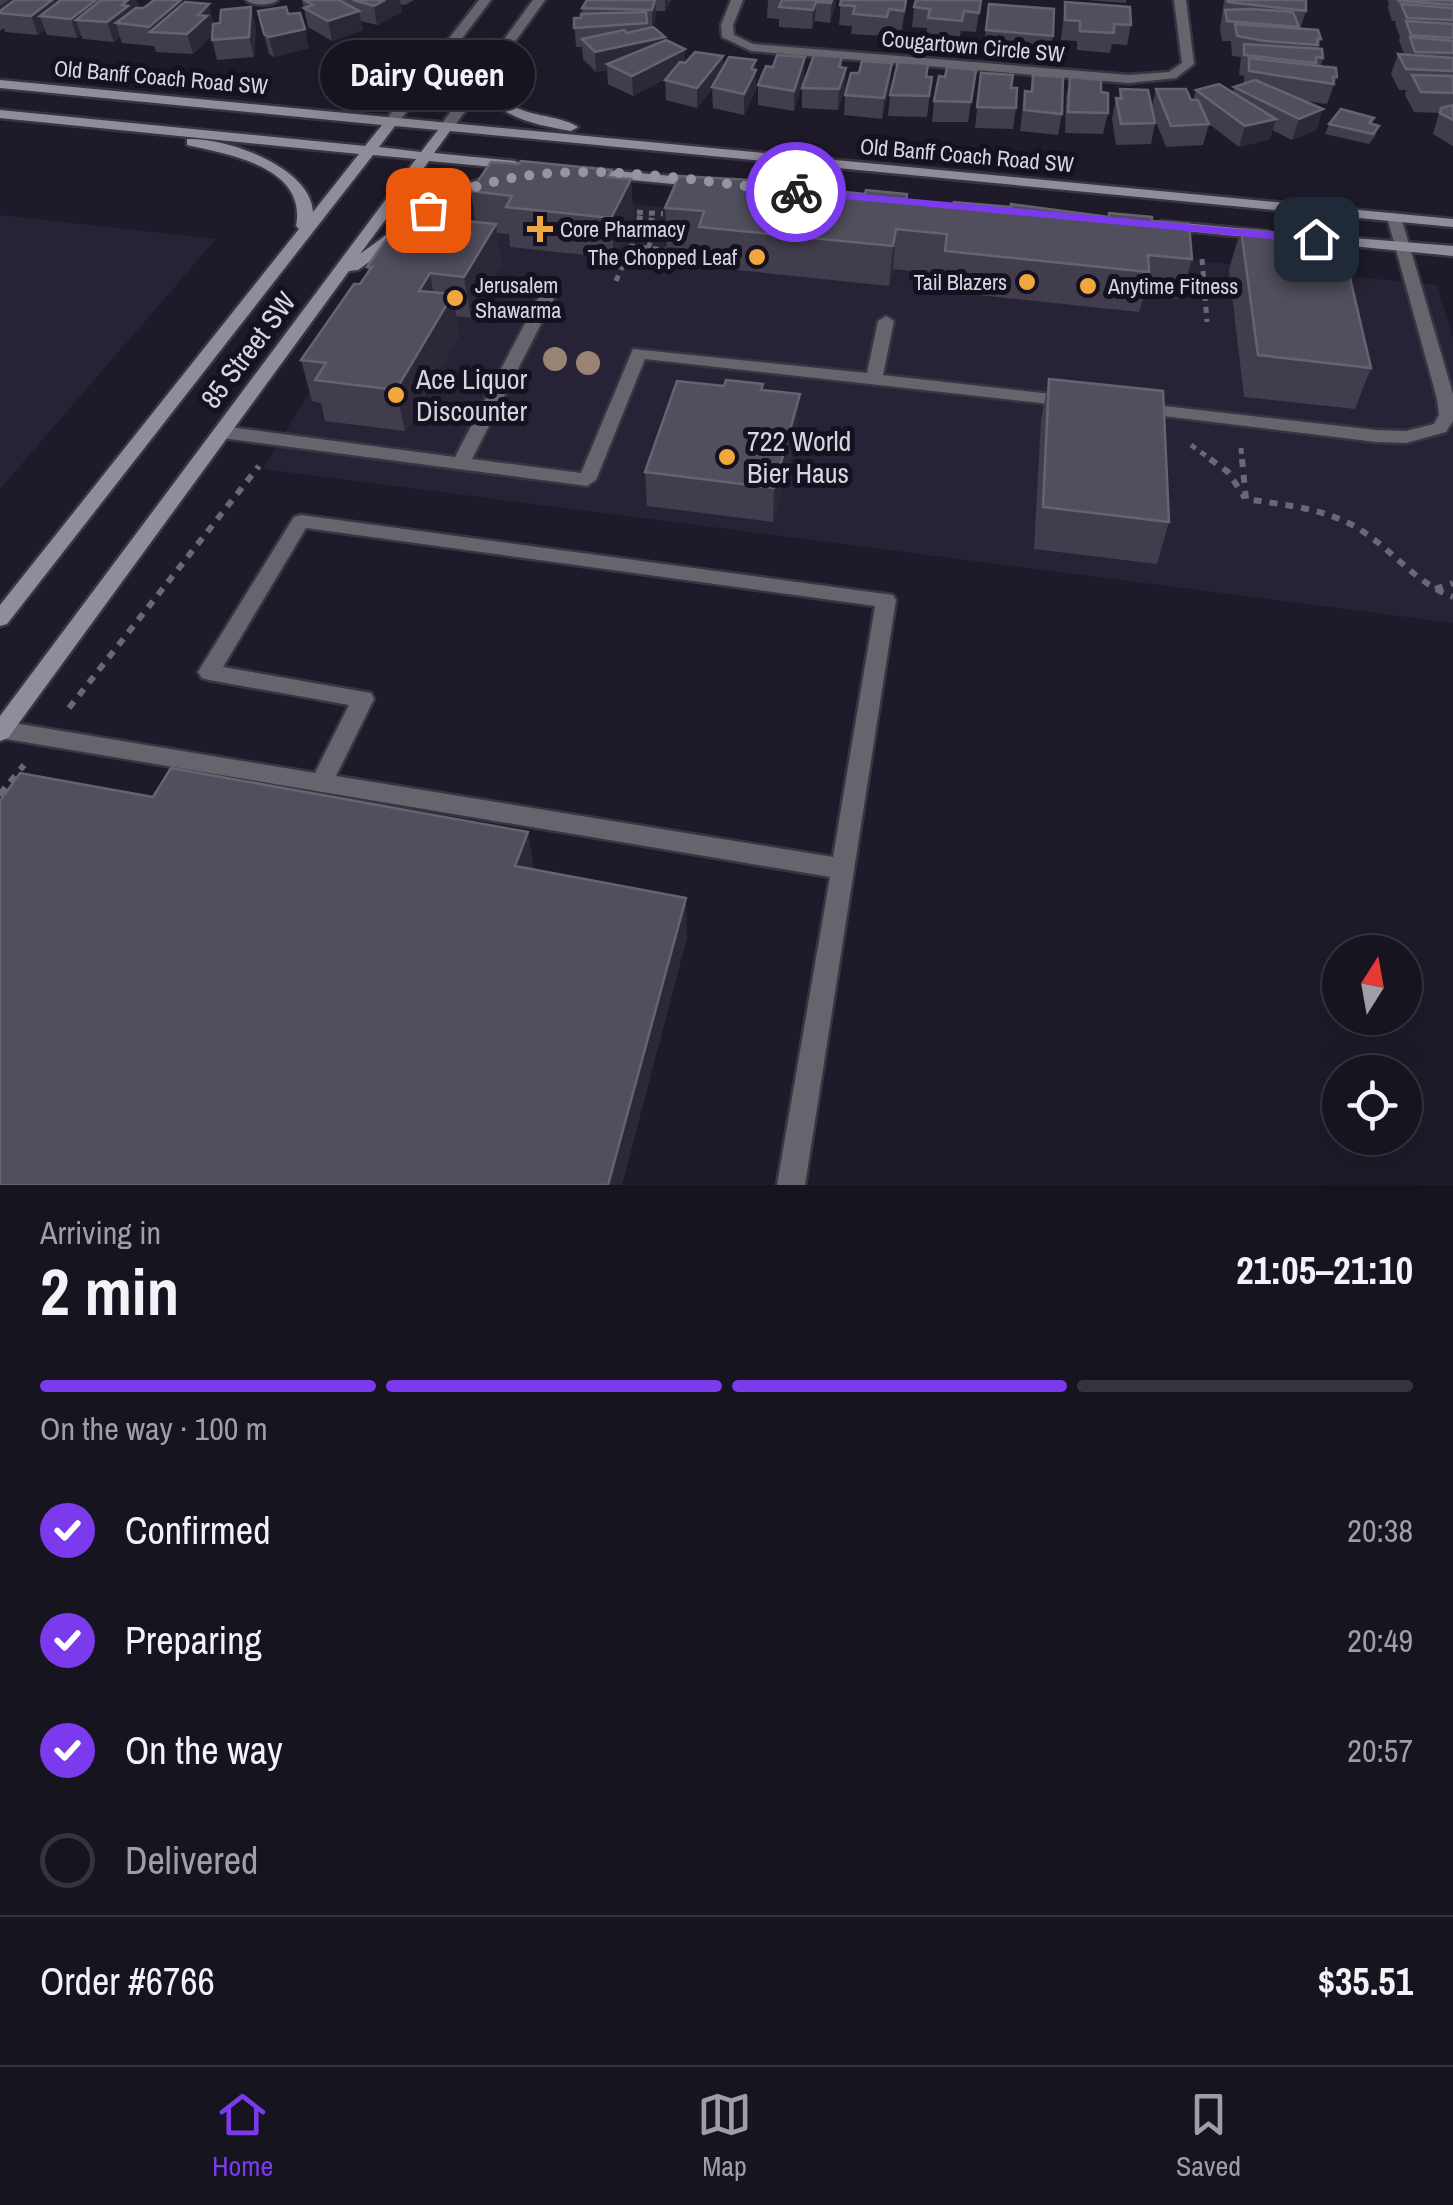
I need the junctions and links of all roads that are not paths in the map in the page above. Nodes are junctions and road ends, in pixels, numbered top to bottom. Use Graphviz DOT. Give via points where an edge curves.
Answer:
graph roads {
  1 [pos="252,0"];
  2 [pos="272,0"];
  3 [pos="485,0"];
  4 [pos="539,0"];
  5 [pos="737,0"];
  6 [pos="1180,0"];
  7 [pos="490,70"];
  8 [pos="0,84"];
  9 [pos="0,114"];
  10 [pos="393,120"];
  11 [pos="101,123"];
  12 [pos="448,125"];
  13 [pos="369,151"];
  14 [pos="726,154"];
  15 [pos="426,156"];
  16 [pos="568,172"];
  17 [pos="714,184"];
  18 [pos="1394,217"];
  19 [pos="1453,223"];
  20 [pos="1142,224"];
  21 [pos="1277,236"];
  22 [pos="298,238"];
  23 [pos="1297,238"];
  24 [pos="1402,247"];
  25 [pos="1453,251"];
  26 [pos="554,285"];
  27 [pos="329,288"];
  28 [pos="886,321"];
  29 [pos="874,378"];
  30 [pos="1080,402"];
  31 [pos="1118,406"];
  32 [pos="222,432"];
  33 [pos="460,464"];
  34 [pos="0,620"];
  35 [pos="1,731"];
  36 [pos="322,782"];
  37 [pos="843,869"];
  38 [pos="791,1185"];
  1 -- 2 [label="street"];
  3 -- 10 [label="street, 85 Street SW"];
  4 -- 7 [label="street, 85 Street SW"];
  5 -- 6 [label="street, Cougartown Circle SW" via="728,37 751,47 1129,79 1172,75 1188,64"];
  7 -- 12 [label="street, 85 Street SW"];
  7 -- 14 [label="main road" via="490,90 516,112"];
  8 -- 10 [label="main road, Old Banff Coach Road SW"];
  9 -- 11 [label="main road, Old Banff Coach Road SW"];
  10 -- 12 [label="main road, Old Banff Coach Road SW"];
  10 -- 13 [label="main road, 85 Street SW"];
  11 -- 13 [label="main road, Old Banff Coach Road SW"];
  11 -- 22 [label="main road" via="204,144 275,170 307,197 310,210"];
  12 -- 14 [label="main road, Old Banff Coach Road SW"];
  12 -- 15 [label="main road, 85 Street SW"];
  13 -- 15 [label="main road, Old Banff Coach Road SW"];
  13 -- 22 [label="main road, 85 Street SW"];
  14 -- 18 [label="main road, Old Banff Coach Road SW"];
  15 -- 27 [label="main road, 85 Street SW"];
  15 -- 27 [label="main road, Old Banff Coach Road SW" via="532,171 454,194"];
  16 -- 17 [label="main road"];
  18 -- 19 [label="main road, Old Banff Coach Road SW"];
  18 -- 24 [label="street"];
  20 -- 21 [label="main road"];
  22 -- 34 [label="main road, 85 Street SW"];
  23 -- 24 [label="main road"];
  24 -- 25 [label="main road"];
  24 -- 31 [label="street" via="1446,399 1448,415 1440,428 1406,438 1376,436"];
  26 -- 33 [label="street"];
  27 -- 32 [label="main road, 85 Street SW"];
  28 -- 29 [label="street"];
  29 -- 30 [label="street"];
  29 -- 33 [label="street" via="639,353 587,480"];
  32 -- 33 [label="street"];
  32 -- 35 [label="main road, 85 Street SW"];
  35 -- 36 [label="street"];
  36 -- 37 [label="street"];
  36 -- 37 [label="street" via="363,700 209,672 302,520 886,600"];
  37 -- 38 [label="street"];
}
